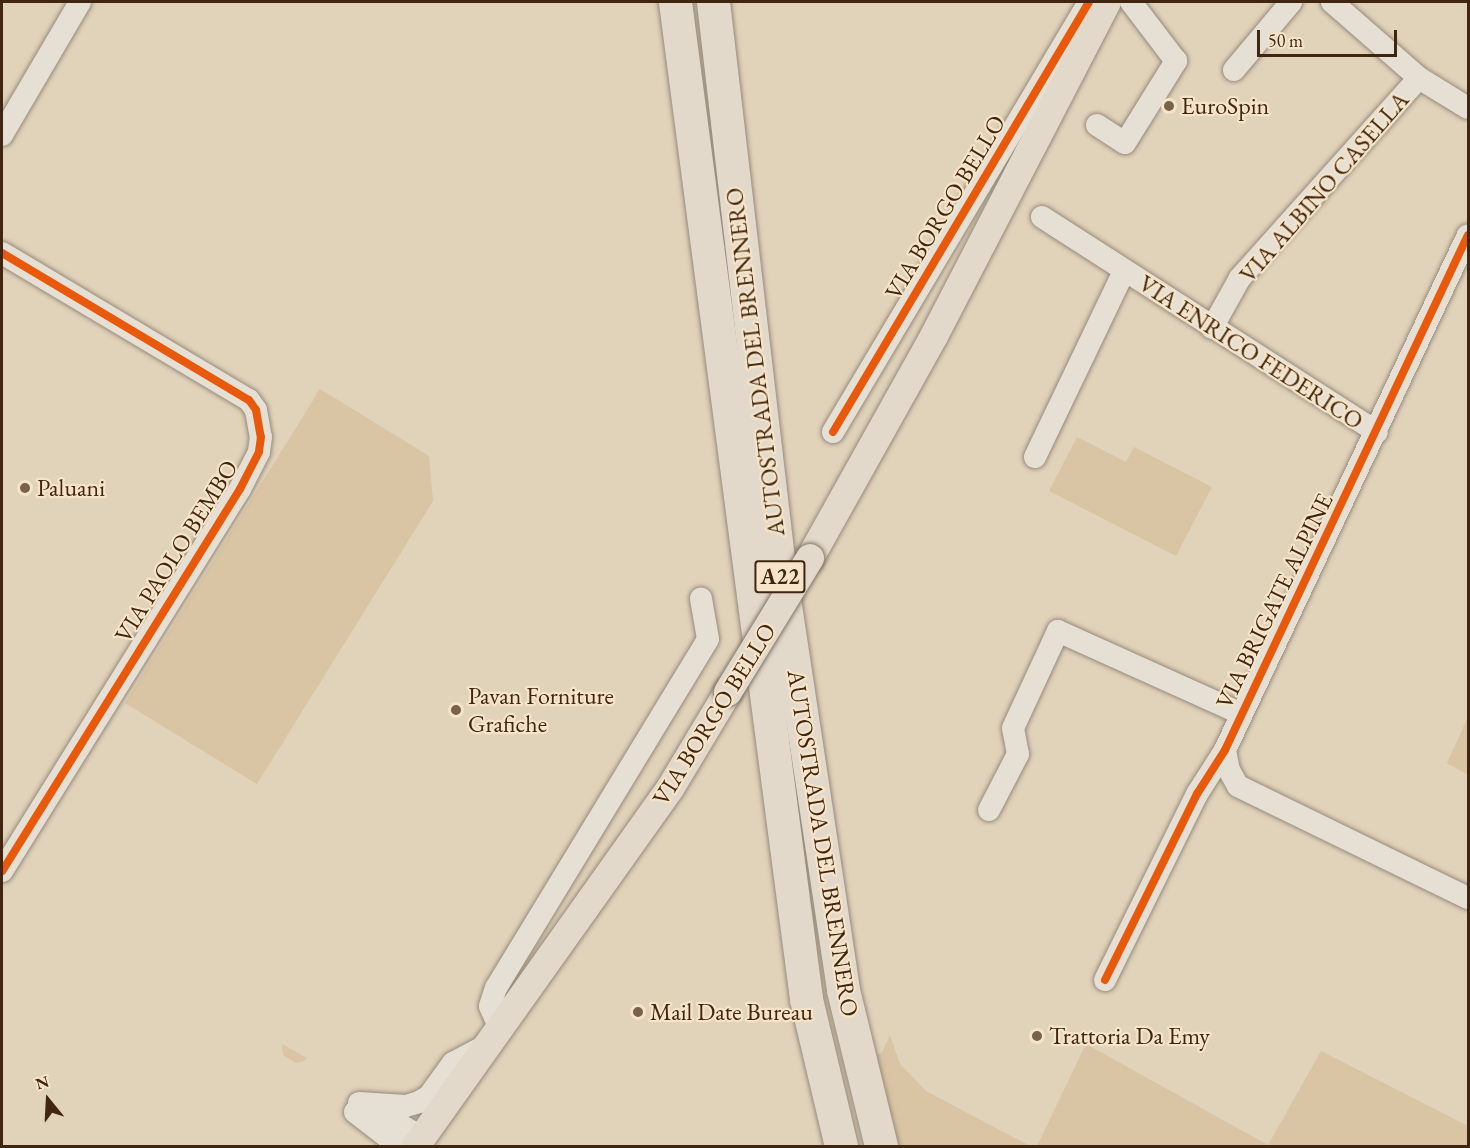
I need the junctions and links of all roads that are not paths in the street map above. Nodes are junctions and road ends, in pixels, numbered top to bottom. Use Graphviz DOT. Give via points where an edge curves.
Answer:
graph roads {
  1 [pos="80,2"];
  2 [pos="675,2"];
  3 [pos="713,2"];
  4 [pos="1089,2"];
  5 [pos="1107,2"];
  6 [pos="1131,2"];
  7 [pos="1291,2"];
  8 [pos="1332,2"];
  9 [pos="1234,70"];
  10 [pos="1419,78"];
  11 [pos="1468,108"];
  12 [pos="1097,125"];
  13 [pos="2,135"];
  14 [pos="1042,217"];
  15 [pos="1468,235"];
  16 [pos="2,252"];
  17 [pos="1125,271"];
  18 [pos="1212,328"];
  19 [pos="833,432"];
  20 [pos="1377,432"];
  21 [pos="1035,457"];
  22 [pos="700,599"];
  23 [pos="1240,713"];
  24 [pos="1225,750"];
  25 [pos="989,810"];
  26 [pos="2,871"];
  27 [pos="1468,898"];
  28 [pos="1105,980"];
  29 [pos="497,1036"];
  30 [pos="356,1106"];
  31 [pos="413,1143"];
  32 [pos="371,1146"];
  33 [pos="841,1146"];
  34 [pos="881,1146"];
  1 -- 13 [label="street"];
  2 -- 33 [label="highway, AUTOSTRADA DEL BRENNERO / A22" via="806,999"];
  3 -- 34 [label="highway, AUTOSTRADA DEL BRENNERO / A22" via="778,559 843,990"];
  4 -- 19 [label="street, VIA BORGO BELLO"];
  5 -- 29 [label="main road, VIA BORGO BELLO, bridge" via="934,336 810,558 671,787"];
  6 -- 12 [label="street" via="1176,61 1125,142"];
  7 -- 9 [label="street"];
  8 -- 10 [label="street"];
  10 -- 11 [label="street"];
  10 -- 18 [label="street, VIA ALBINO CASELLA" via="1240,278"];
  14 -- 17 [label="street, VIA ENRICO FEDERICO"];
  15 -- 20 [label="street, VIA BRIGATE ALPINE"];
  16 -- 26 [label="street, VIA PAOLO BEMBO" via="249,400 256,410 261,437 259,452 240,489"];
  17 -- 18 [label="street, VIA ENRICO FEDERICO"];
  17 -- 21 [label="street, VIA ENRICO FEDERICO"];
  18 -- 20 [label="street, VIA ENRICO FEDERICO"];
  20 -- 23 [label="street, VIA BRIGATE ALPINE"];
  22 -- 29 [label="street, VIA BORGO BELLO" via="708,639 496,988 490,1006"];
  23 -- 24 [label="street, VIA BRIGATE ALPINE"];
  23 -- 25 [label="street, VIA BRIGATE ALPINE" via="1058,631 1013,728 1018,754"];
  24 -- 27 [label="street" via="1229,770 1238,786"];
  24 -- 28 [label="street, VIA BRIGATE ALPINE" via="1197,794"];
  29 -- 30 [label="street, VIA BORGO BELLO" via="453,1063 429,1096 418,1102 406,1106"];
  29 -- 31 [label="main road, VIA BORGO BELLO"];
  30 -- 31 [label="street, VIA BORGO BELLO"];
  30 -- 32 [label="street"];
}
